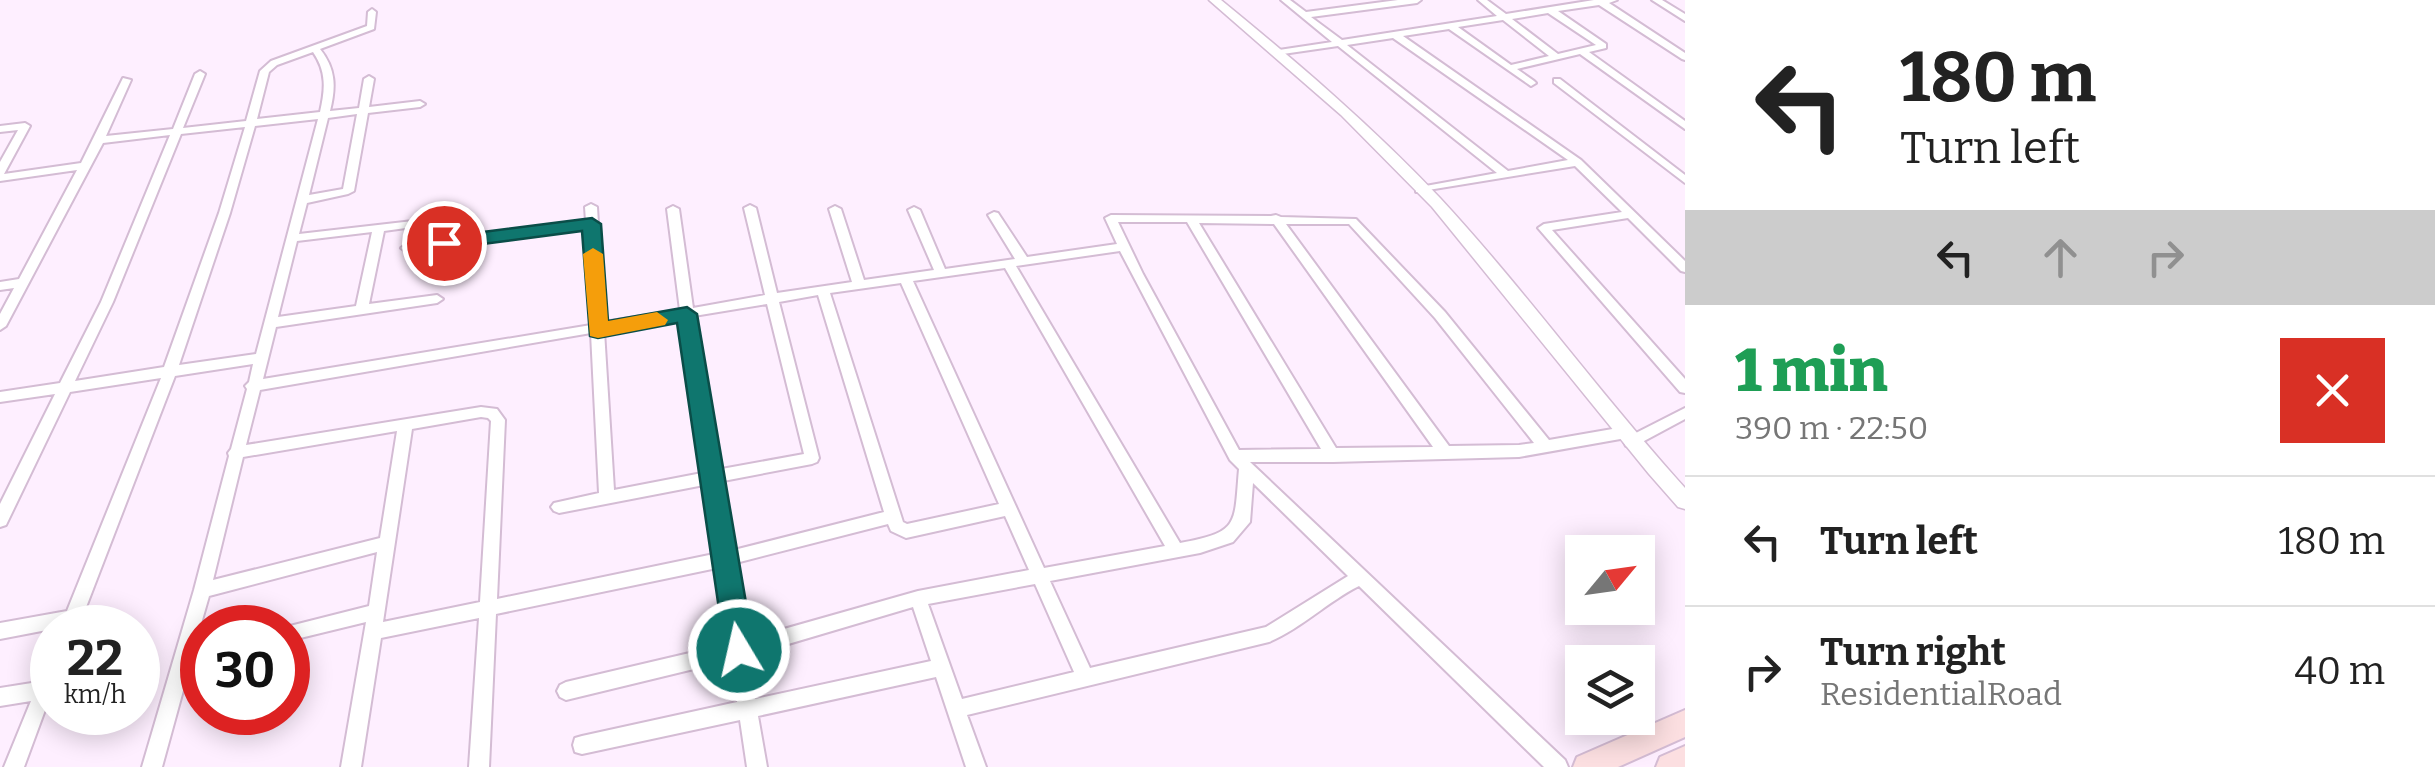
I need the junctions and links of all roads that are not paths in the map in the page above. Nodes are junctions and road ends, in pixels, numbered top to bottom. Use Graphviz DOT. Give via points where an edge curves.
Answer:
graph roads {
  1 [pos="1214,0"];
  2 [pos="1285,0"];
  3 [pos="1417,0"];
  4 [pos="1482,0"];
  5 [pos="1613,0"];
  6 [pos="1656,0"];
  7 [pos="1599,1"];
  8 [pos="1550,10"];
  9 [pos="372,12"];
  10 [pos="1304,15"];
  11 [pos="1502,16"];
  12 [pos="1685,18"];
  13 [pos="1449,25"];
  14 [pos="1394,34"];
  15 [pos="1342,42"];
  16 [pos="315,48"];
  17 [pos="1279,53"];
  18 [pos="1584,53"];
  19 [pos="1558,58"];
  20 [pos="1685,58"];
  21 [pos="1509,68"];
  22 [pos="200,74"];
  23 [pos="369,78"];
  24 [pos="126,80"];
  25 [pos="1557,81"];
  26 [pos="1531,83"];
  27 [pos="420,104"];
  28 [pos="362,110"];
  29 [pos="324,116"];
  30 [pos="252,123"];
  31 [pos="1685,126"];
  32 [pos="0,130"];
  33 [pos="177,132"];
  34 [pos="99,140"];
  35 [pos="1577,162"];
  36 [pos="85,166"];
  37 [pos="0,175"];
  38 [pos="1506,175"];
  39 [pos="1685,180"];
  40 [pos="1420,190"];
  41 [pos="303,200"];
  42 [pos="590,207"];
  43 [pos="750,208"];
  44 [pos="835,209"];
  45 [pos="672,210"];
  46 [pos="914,210"];
  47 [pos="1632,214"];
  48 [pos="994,216"];
  49 [pos="1190,218"];
  50 [pos="1276,218"];
  51 [pos="409,224"];
  52 [pos="592,224"];
  53 [pos="379,227"];
  54 [pos="294,238"];
  55 [pos="1124,247"];
  56 [pos="407,248"];
  57 [pos="1016,262"];
  58 [pos="1685,268"];
  59 [pos="941,273"];
  60 [pos="906,280"];
  61 [pos="24,282"];
  62 [pos="858,285"];
  63 [pos="0,286"];
  64 [pos="823,290"];
  65 [pos="437,299"];
  66 [pos="772,299"];
  67 [pos="362,310"];
  68 [pos="687,314"];
  69 [pos="270,323"];
  70 [pos="0,326"];
  71 [pos="598,331"];
  72 [pos="260,358"];
  73 [pos="171,371"];
  74 [pos="252,386"];
  75 [pos="66,387"];
  76 [pos="1685,388"];
  77 [pos="0,397"];
  78 [pos="1685,413"];
  79 [pos="406,426"];
  80 [pos="1627,438"];
  81 [pos="1546,447"];
  82 [pos="1444,451"];
  83 [pos="235,453"];
  84 [pos="1333,456"];
  85 [pos="1241,462"];
  86 [pos="710,478"];
  87 [pos="607,498"];
  88 [pos="1685,501"];
  89 [pos="559,507"];
  90 [pos="1008,509"];
  91 [pos="892,516"];
  92 [pos="0,520"];
  93 [pos="387,542"];
  94 [pos="1175,548"];
  95 [pos="725,559"];
  96 [pos="1039,574"];
  97 [pos="1360,578"];
  98 [pos="202,590"];
  99 [pos="918,598"];
  100 [pos="78,605"];
  101 [pos="197,605"];
  102 [pos="490,607"];
  103 [pos="376,612"];
  104 [pos="30,628"];
  105 [pos="310,628"];
  106 [pos="0,631"];
  107 [pos="373,632"];
  108 [pos="739,650"];
  109 [pos="180,663"];
  110 [pos="942,667"];
  111 [pos="1085,676"];
  112 [pos="566,691"];
  113 [pos="30,692"];
  114 [pos="0,697"];
  115 [pos="747,710"];
  116 [pos="956,710"];
  117 [pos="1685,723"];
  118 [pos="30,726"];
  119 [pos="582,745"];
  120 [pos="1685,760"];
  121 [pos="14,767"];
  122 [pos="152,767"];
  123 [pos="351,767"];
  124 [pos="480,767"];
  125 [pos="757,767"];
  126 [pos="976,767"];
  127 [pos="1558,767"];
  128 [pos="1586,767"];
  129 [pos="1670,767"];
  1 -- 17 [label="street"];
  2 -- 10 [label="street"];
  3 -- 10 [label="street"];
  4 -- 11 [label="street"];
  5 -- 7 [label="street"];
  6 -- 12 [label="street"];
  7 -- 8 [label="street"];
  7 -- 20 [label="street"];
  8 -- 11 [label="street"];
  8 -- 18 [label="street" via="1603,44"];
  9 -- 16 [label="street" via="374,25"];
  10 -- 15 [label="street"];
  11 -- 13 [label="street"];
  11 -- 19 [label="street"];
  13 -- 14 [label="street"];
  13 -- 21 [label="street"];
  14 -- 15 [label="street"];
  14 -- 35 [label="street"];
  15 -- 17 [label="street"];
  15 -- 38 [label="street"];
  16 -- 29 [label="street" via="332,77"];
  16 -- 30 [label="street" via="268,67"];
  17 -- 40 [label="street"];
  18 -- 19 [label="street"];
  18 -- 31 [label="street"];
  19 -- 21 [label="street"];
  21 -- 26 [label="street"];
  22 -- 33 [label="street"];
  23 -- 28 [label="street"];
  24 -- 34 [label="street"];
  25 -- 39 [label="street"];
  27 -- 28 [label="street"];
  28 -- 29 [label="street"];
  28 -- 41 [label="street" via="348,191"];
  29 -- 30 [label="street"];
  29 -- 41 [label="street"];
  30 -- 33 [label="street"];
  30 -- 73 [label="street"];
  32 -- 37 [label="street" via="25,126"];
  33 -- 34 [label="street"];
  33 -- 75 [label="street"];
  34 -- 36 [label="street"];
  35 -- 38 [label="street"];
  35 -- 47 [label="street"];
  36 -- 37 [label="street"];
  36 -- 61 [label="street"];
  38 -- 40 [label="street"];
  40 -- 80 [label="street"];
  41 -- 54 [label="street"];
  42 -- 52 [label="street"];
  43 -- 66 [label="street"];
  44 -- 62 [label="street"];
  45 -- 68 [label="street"];
  46 -- 59 [label="street"];
  47 -- 58 [label="street"];
  47 -- 76 [label="street" via="1544,228"];
  48 -- 57 [label="street"];
  49 -- 50 [label="street"];
  49 -- 55 [label="street" via="1111,218"];
  49 -- 84 [label="street"];
  50 -- 81 [label="street" via="1347,218 1360,226"];
  50 -- 82 [label="street"];
  51 -- 53 [label="street"];
  52 -- 56 [label="street"];
  52 -- 71 [label="street"];
  53 -- 54 [label="street"];
  53 -- 67 [label="street"];
  54 -- 69 [label="street"];
  55 -- 57 [label="street"];
  55 -- 85 [label="street"];
  57 -- 59 [label="street"];
  57 -- 94 [label="street"];
  59 -- 60 [label="street"];
  60 -- 62 [label="street"];
  60 -- 90 [label="street"];
  61 -- 63 [label="street"];
  61 -- 70 [label="street"];
  62 -- 64 [label="street"];
  64 -- 66 [label="street"];
  64 -- 91 [label="street"];
  65 -- 67 [label="street"];
  66 -- 68 [label="street"];
  66 -- 86 [label="street" via="812,458"];
  67 -- 69 [label="street"];
  68 -- 71 [label="street"];
  68 -- 86 [label="street"];
  69 -- 72 [label="street"];
  71 -- 74 [label="street"];
  71 -- 87 [label="street"];
  72 -- 73 [label="street"];
  72 -- 74 [label="street"];
  73 -- 75 [label="street"];
  73 -- 100 [label="street"];
  74 -- 83 [label="street"];
  75 -- 77 [label="street"];
  75 -- 92 [label="street"];
  78 -- 80 [label="street"];
  79 -- 83 [label="street"];
  79 -- 93 [label="street"];
  79 -- 102 [label="street" via="480,412 498,420"];
  80 -- 81 [label="street"];
  80 -- 88 [label="street"];
  81 -- 82 [label="street"];
  82 -- 84 [label="street"];
  83 -- 98 [label="street"];
  84 -- 85 [label="street"];
  85 -- 94 [label="street" via="1242,522 1227,537"];
  85 -- 97 [label="street"];
  86 -- 87 [label="street"];
  86 -- 95 [label="street"];
  87 -- 89 [label="street"];
  90 -- 91 [label="street" via="906,531"];
  90 -- 96 [label="street"];
  91 -- 95 [label="street"];
  93 -- 98 [label="street"];
  93 -- 103 [label="street"];
  94 -- 96 [label="street"];
  95 -- 102 [label="street"];
  95 -- 108 [label="street"];
  96 -- 99 [label="street"];
  96 -- 111 [label="street"];
  97 -- 111 [label="street" via="1270,634"];
  97 -- 127 [label="street"];
  98 -- 101 [label="street"];
  99 -- 108 [label="street"];
  99 -- 110 [label="street"];
  102 -- 107 [label="street"];
  102 -- 124 [label="street"];
  103 -- 105 [label="street"];
  103 -- 107 [label="street"];
  104 -- 106 [label="street"];
  107 -- 123 [label="street"];
  108 -- 112 [label="street"];
  108 -- 115 [label="street"];
  109 -- 122 [label="street"];
  110 -- 115 [label="street"];
  110 -- 116 [label="street"];
  111 -- 116 [label="street"];
  113 -- 114 [label="street"];
  115 -- 119 [label="street"];
  115 -- 125 [label="street"];
  116 -- 126 [label="street"];
  117 -- 128 [label="main road"];
  118 -- 121 [label="street"];
  120 -- 129 [label="main road"];
}
